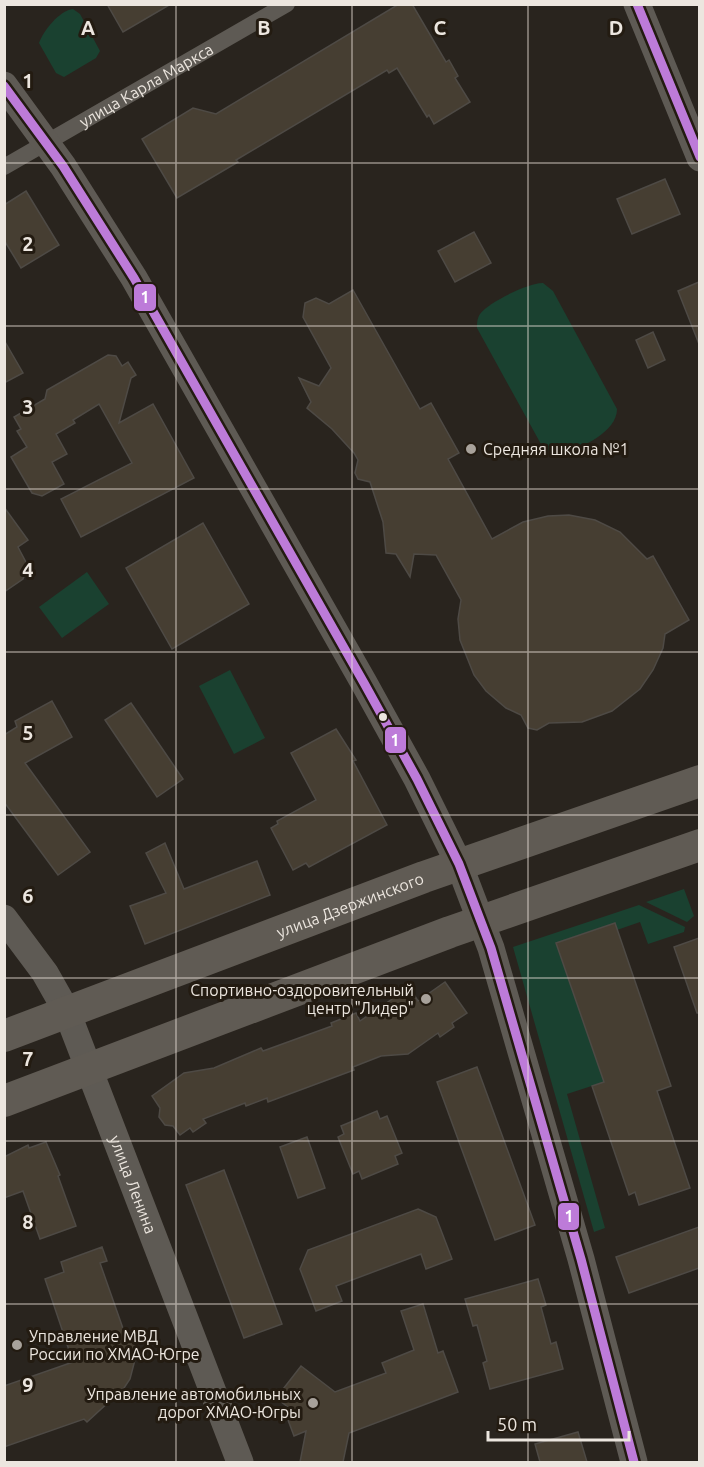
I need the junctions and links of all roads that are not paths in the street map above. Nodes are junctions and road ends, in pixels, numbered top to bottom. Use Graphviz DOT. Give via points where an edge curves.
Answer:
graph roads {
  1 [pos="287,4"];
  2 [pos="637,4"];
  3 [pos="4,85"];
  4 [pos="47,141"];
  5 [pos="699,158"];
  6 [pos="4,167"];
  7 [pos="699,780"];
  8 [pos="699,845"];
  9 [pos="459,864"];
  10 [pos="4,918"];
  11 [pos="481,921"];
  12 [pos="67,1012"];
  13 [pos="4,1036"];
  14 [pos="89,1069"];
  15 [pos="4,1101"];
  16 [pos="240,1462"];
  17 [pos="634,1462"];
  1 -- 4 [label="street, улица Карла Маркса"];
  2 -- 5 [label="street"];
  3 -- 4 [label="street"];
  4 -- 6 [label="street, улица Карла Маркса"];
  4 -- 9 [label="street" via="130,271 412,770"];
  7 -- 9 [label="main road, улица Дзержинского"];
  8 -- 11 [label="main road"];
  9 -- 11 [label="street"];
  9 -- 12 [label="main road, улица Дзержинского"];
  10 -- 12 [label="street, улица Ленина" via="45,973"];
  11 -- 14 [label="main road"];
  11 -- 17 [label="street" via="579,1251"];
  12 -- 13 [label="main road, улица Дзержинского"];
  12 -- 14 [label="street, улица Ленина"];
  14 -- 15 [label="main road"];
  14 -- 16 [label="street, улица Ленина"];
}
